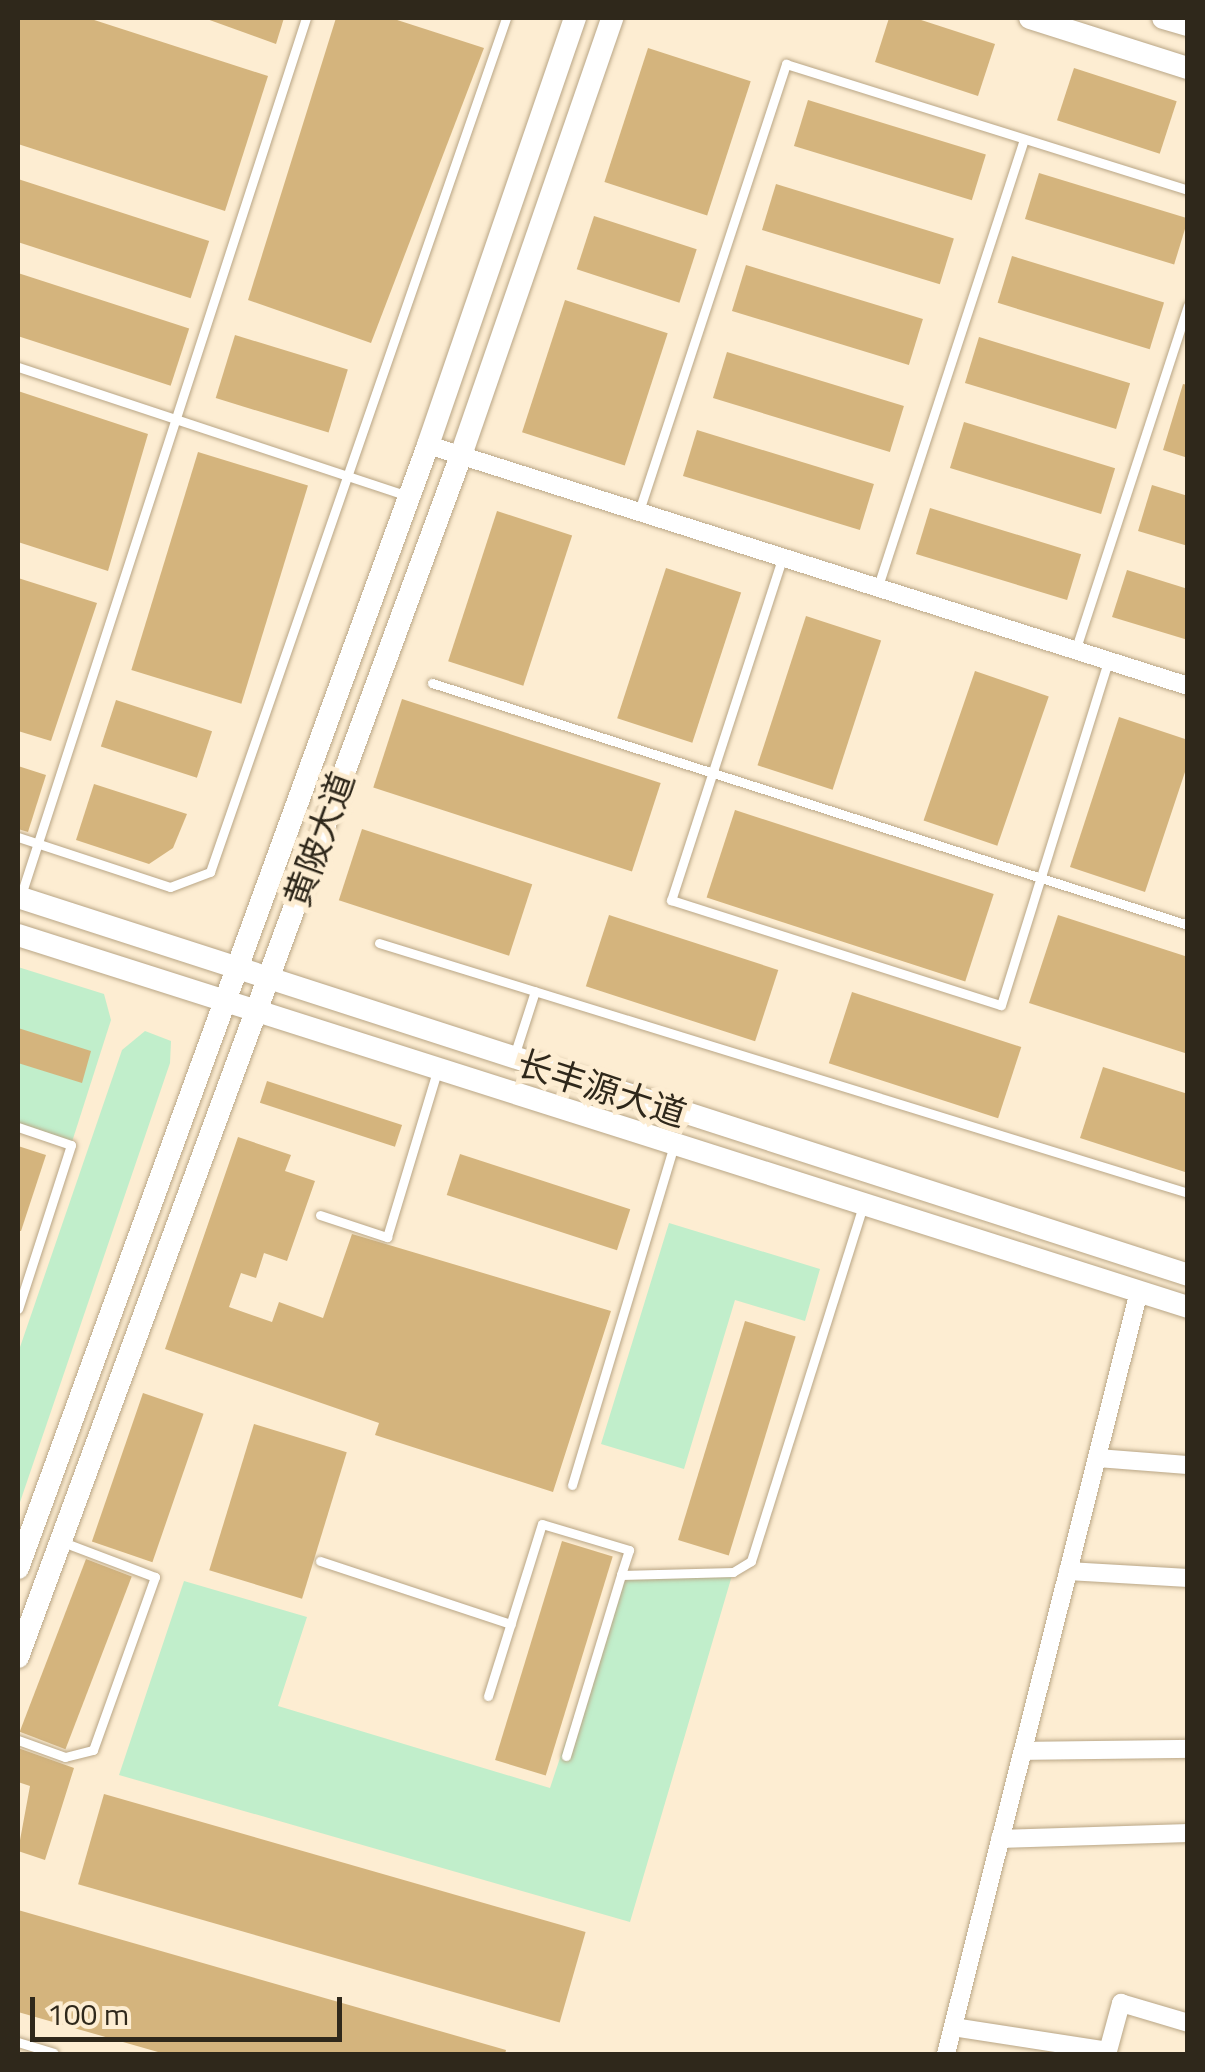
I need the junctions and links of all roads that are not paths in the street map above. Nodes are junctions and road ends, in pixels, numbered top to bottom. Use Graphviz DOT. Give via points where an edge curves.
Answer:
graph roads {
  1 [pos="306,18"];
  2 [pos="506,18"];
  3 [pos="574,18"];
  4 [pos="612,18"];
  5 [pos="1030,18"];
  6 [pos="1163,18"];
  7 [pos="1188,26"];
  8 [pos="1188,68"];
  9 [pos="1024,139"];
  10 [pos="1188,190"];
  11 [pos="1188,306"];
  12 [pos="18,367"];
  13 [pos="176,418"];
  14 [pos="428,445"];
  15 [pos="460,458"];
  16 [pos="349,472"];
  17 [pos="408,496"];
  18 [pos="638,514"];
  19 [pos="782,559"];
  20 [pos="877,588"];
  21 [pos="1075,651"];
  22 [pos="1108,661"];
  23 [pos="432,683"];
  24 [pos="1188,686"];
  25 [pos="713,772"];
  26 [pos="18,837"];
  27 [pos="37,844"];
  28 [pos="1040,880"];
  29 [pos="19,897"];
  30 [pos="1188,925"];
  31 [pos="18,935"];
  32 [pos="379,943"];
  33 [pos="236,967"];
  34 [pos="267,978"];
  35 [pos="535,991"];
  36 [pos="224,1000"];
  37 [pos="256,1010"];
  38 [pos="513,1058"];
  39 [pos="438,1068"];
  40 [pos="18,1127"];
  41 [pos="675,1143"];
  42 [pos="1188,1194"];
  43 [pos="864,1204"];
  44 [pos="320,1215"];
  45 [pos="1188,1275"];
  46 [pos="1139,1291"];
  47 [pos="1188,1307"];
  48 [pos="18,1309"];
  49 [pos="1097,1458"];
  50 [pos="1188,1464"];
  51 [pos="572,1486"];
  52 [pos="60,1542"];
  53 [pos="320,1562"];
  54 [pos="18,1568"];
  55 [pos="1068,1571"];
  56 [pos="621,1575"];
  57 [pos="1188,1578"];
  58 [pos="511,1624"];
  59 [pos="18,1657"];
  60 [pos="488,1696"];
  61 [pos="18,1740"];
  62 [pos="1188,1749"];
  63 [pos="1023,1751"];
  64 [pos="566,1756"];
  65 [pos="1188,1833"];
  66 [pos="1000,1839"];
  67 [pos="1188,2023"];
  68 [pos="953,2027"];
  69 [pos="18,2042"];
  70 [pos="54,2054"];
  71 [pos="946,2054"];
  1 -- 13 [label="lane"];
  2 -- 16 [label="lane"];
  3 -- 14 [label="street, 黄陂大道"];
  4 -- 15 [label="street, 黄陂大道"];
  5 -- 8 [label="street"];
  6 -- 7 [label="street"];
  9 -- 10 [label="lane"];
  9 -- 18 [label="lane" via="786,64"];
  9 -- 20 [label="lane"];
  11 -- 21 [label="lane"];
  12 -- 13 [label="lane"];
  13 -- 16 [label="lane"];
  13 -- 27 [label="lane"];
  14 -- 15 [label="street"];
  14 -- 17 [label="street, 黄陂大道"];
  15 -- 18 [label="street"];
  15 -- 34 [label="street, 黄陂大道"];
  16 -- 17 [label="lane"];
  16 -- 27 [label="lane" via="210,872 170,887"];
  17 -- 33 [label="street, 黄陂大道"];
  18 -- 19 [label="street"];
  19 -- 20 [label="street"];
  19 -- 25 [label="lane"];
  20 -- 21 [label="street"];
  21 -- 22 [label="street"];
  22 -- 24 [label="street"];
  22 -- 28 [label="lane"];
  23 -- 25 [label="lane"];
  25 -- 28 [label="lane"];
  25 -- 28 [label="lane" via="672,900 1001,1006"];
  26 -- 27 [label="lane"];
  27 -- 29 [label="lane"];
  28 -- 30 [label="lane"];
  29 -- 33 [label="street, 长丰源大道"];
  31 -- 36 [label="street, 长丰源大道"];
  32 -- 35 [label="lane"];
  33 -- 34 [label="street, 长丰源大道"];
  33 -- 36 [label="street, 黄陂大道"];
  34 -- 37 [label="street, 黄陂大道"];
  34 -- 38 [label="street, 长丰源大道"];
  35 -- 38 [label="lane"];
  35 -- 42 [label="lane"];
  36 -- 37 [label="street, 长丰源大道"];
  36 -- 54 [label="street, 黄陂大道"];
  37 -- 39 [label="street, 长丰源大道"];
  37 -- 52 [label="street, 黄陂大道"];
  38 -- 45 [label="street, 长丰源大道"];
  39 -- 41 [label="street, 长丰源大道"];
  39 -- 44 [label="lane" via="388,1236"];
  40 -- 48 [label="lane" via="71,1144"];
  41 -- 43 [label="street, 长丰源大道"];
  41 -- 51 [label="lane"];
  43 -- 46 [label="street, 长丰源大道"];
  43 -- 56 [label="lane" via="751,1560 734,1572"];
  46 -- 47 [label="street, 长丰源大道"];
  46 -- 49 [label="street"];
  49 -- 50 [label="street"];
  49 -- 55 [label="street"];
  52 -- 59 [label="street, 黄陂大道"];
  52 -- 61 [label="lane" via="156,1576 93,1750 65,1757"];
  53 -- 58 [label="lane"];
  55 -- 57 [label="street"];
  55 -- 63 [label="street"];
  56 -- 58 [label="lane" via="629,1550 542,1524"];
  56 -- 64 [label="lane"];
  58 -- 60 [label="lane"];
  62 -- 63 [label="street"];
  63 -- 66 [label="street"];
  65 -- 66 [label="street"];
  66 -- 68 [label="street"];
  67 -- 68 [label="street" via="1121,2003 1108,2051"];
  68 -- 71 [label="street"];
  69 -- 70 [label="lane"];
}
